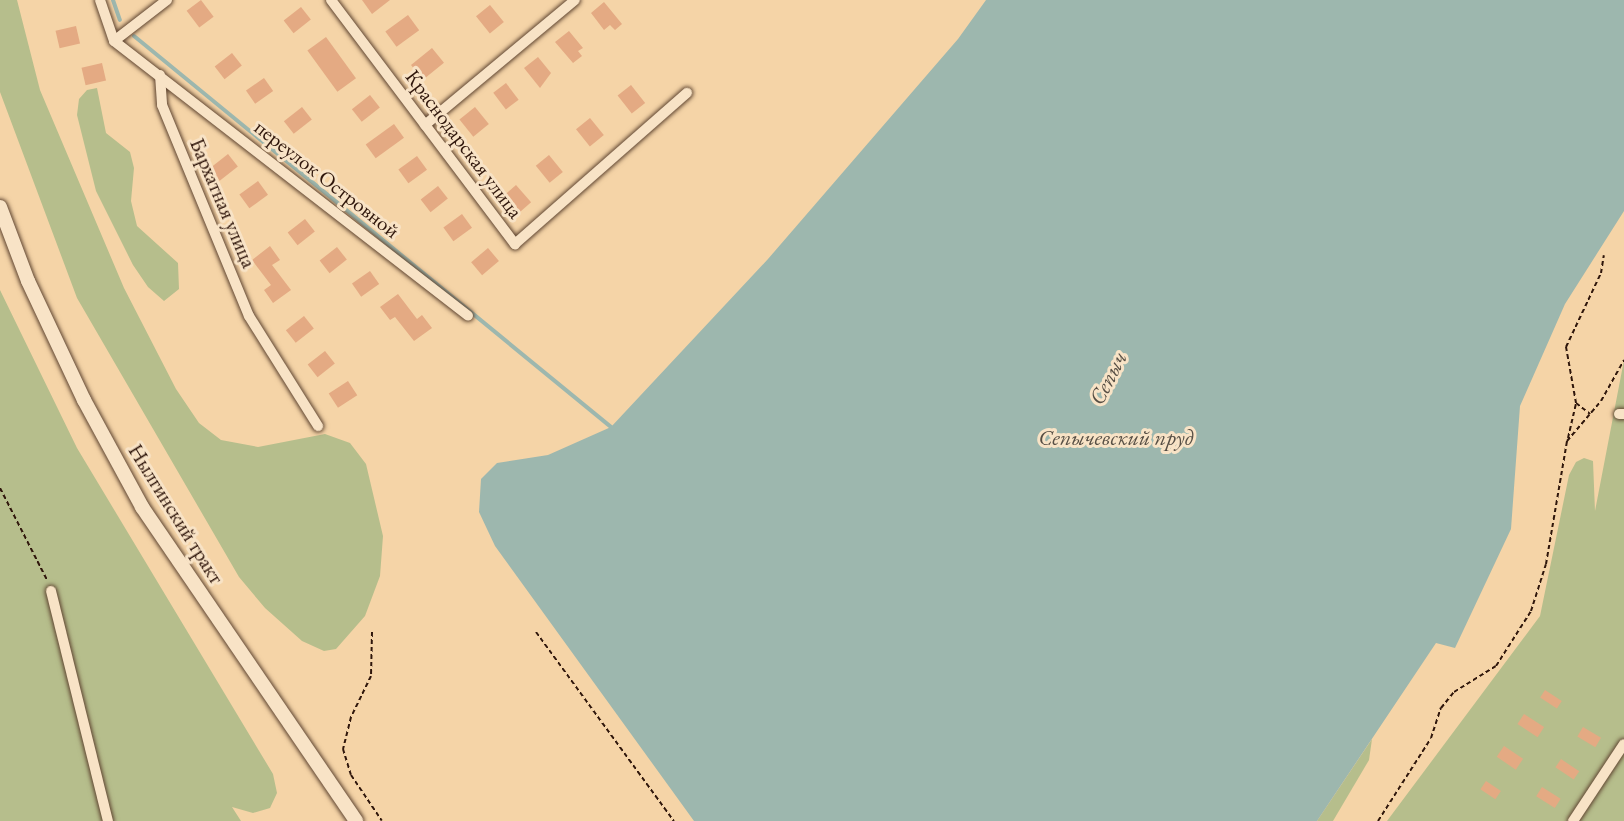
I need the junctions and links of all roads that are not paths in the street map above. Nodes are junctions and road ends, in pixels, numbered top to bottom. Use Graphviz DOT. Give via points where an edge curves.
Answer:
graph roads {
  1 [pos="100,0"];
  2 [pos="167,0"];
  3 [pos="331,0"];
  4 [pos="574,0"];
  5 [pos="114,41"];
  6 [pos="160,75"];
  7 [pos="687,93"];
  8 [pos="425,125"];
  9 [pos="0,207"];
  10 [pos="468,316"];
  11 [pos="318,426"];
  12 [pos="51,591"];
  13 [pos="1624,744"];
  14 [pos="108,821"];
  15 [pos="356,821"];
  16 [pos="1574,821"];
  1 -- 5 [label="street"];
  2 -- 5 [label="street"];
  3 -- 8 [label="street, Краснодарская улица"];
  4 -- 8 [label="street"];
  5 -- 6 [label="street"];
  6 -- 10 [label="street, переулок Островной"];
  6 -- 11 [label="street, Бархатная улица" via="162,105 249,316"];
  7 -- 8 [label="street, Краснодарская улица" via="514,244"];
  9 -- 15 [label="main road, Нылгинский тракт" via="28,281 79,389 142,507"];
  12 -- 14 [label="street"];
  13 -- 16 [label="street"];
}
